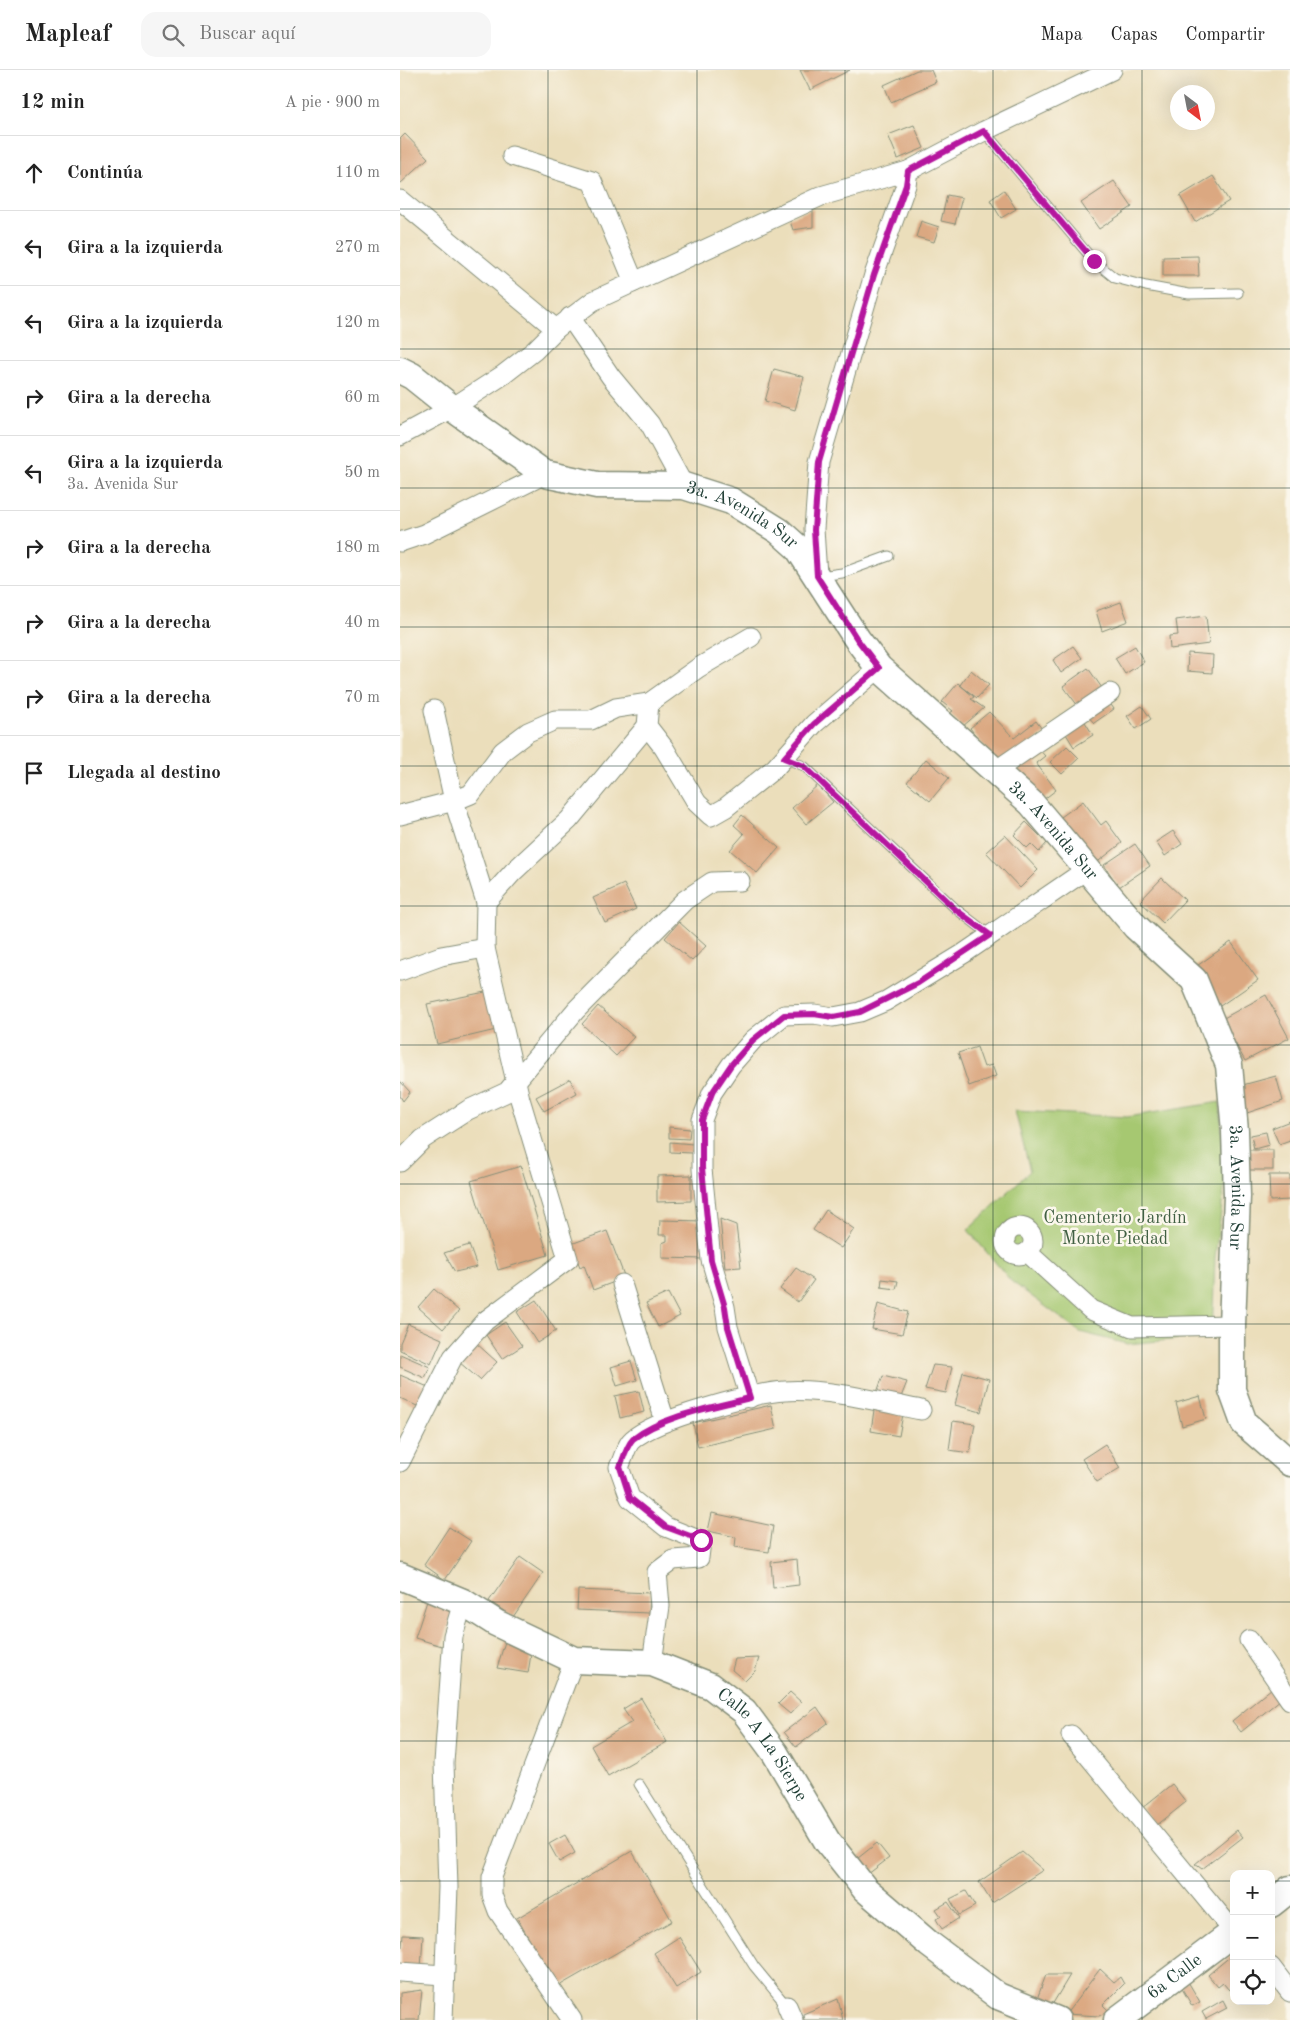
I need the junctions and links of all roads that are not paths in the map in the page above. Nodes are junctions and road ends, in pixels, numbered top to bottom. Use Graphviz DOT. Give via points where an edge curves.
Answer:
graph roads {
  1 [pos="1112,70"];
  2 [pos="984,131"];
  3 [pos="512,156"];
  4 [pos="908,171"];
  5 [pos="400,200"];
  6 [pos="634,282"];
  7 [pos="1238,293"];
  8 [pos="570,317"];
  9 [pos="556,329"];
  10 [pos="400,370"];
  11 [pos="452,408"];
  12 [pos="400,436"];
  13 [pos="545,474"];
  14 [pos="684,486"];
  15 [pos="400,542"];
  16 [pos="889,556"];
  17 [pos="817,576"];
  18 [pos="751,637"];
  19 [pos="879,668"];
  20 [pos="1110,693"];
  21 [pos="649,703"];
  22 [pos="434,710"];
  23 [pos="647,726"];
  24 [pos="784,758"];
  25 [pos="995,772"];
  26 [pos="454,801"];
  27 [pos="400,814"];
  28 [pos="1086,870"];
  29 [pos="740,881"];
  30 [pos="486,902"];
  31 [pos="990,935"];
  32 [pos="485,948"];
  33 [pos="400,971"];
  34 [pos="518,1082"];
  35 [pos="400,1162"];
  36 [pos="1027,1252"];
  37 [pos="622,1284"];
  38 [pos="1232,1325"];
  39 [pos="750,1398"];
  40 [pos="921,1410"];
  41 [pos="666,1422"];
  42 [pos="400,1462"];
  43 [pos="1290,1463"];
  44 [pos="400,1576"];
  45 [pos="463,1602"];
  46 [pos="1249,1640"];
  47 [pos="574,1660"];
  48 [pos="652,1663"];
  49 [pos="1290,1700"];
  50 [pos="1071,1735"];
  51 [pos="639,1784"];
  52 [pos="1290,1889"];
  53 [pos="1275,1901"];
  54 [pos="1230,1927"];
  55 [pos="1230,1935"];
  56 [pos="400,1972"];
  57 [pos="1275,1972"];
  58 [pos="444,1975"];
  59 [pos="1290,1992"];
  60 [pos="790,2013"];
  61 [pos="443,2020"];
  62 [pos="572,2020"];
  63 [pos="1057,2020"];
  64 [pos="1117,2020"];
  1 -- 2 [label="street"];
  2 -- 4 [label="street"];
  2 -- 7 [label="lane" via="1094,261 1115,278 1189,294"];
  3 -- 6 [label="street" via="592,182"];
  4 -- 6 [label="street" via="821,196"];
  4 -- 17 [label="street" via="819,462 814,530"];
  5 -- 9 [label="street"];
  6 -- 8 [label="street" via="593,301"];
  8 -- 9 [label="street"];
  8 -- 14 [label="street, 3a. Avenida Sur" via="611,377 650,424"];
  9 -- 11 [label="street" via="503,375"];
  10 -- 11 [label="street"];
  11 -- 12 [label="street"];
  11 -- 13 [label="street"];
  13 -- 14 [label="street" via="597,485"];
  13 -- 15 [label="street" via="424,534"];
  14 -- 17 [label="street, 3a. Avenida Sur" via="731,501 779,531 798,548"];
  16 -- 17 [label="lane" via="842,573"];
  17 -- 19 [label="street, 3a. Avenida Sur"];
  18 -- 21 [label="street" via="698,668"];
  19 -- 24 [label="street" via="814,724"];
  19 -- 25 [label="street, 3a. Avenida Sur"];
  20 -- 25 [label="street"];
  21 -- 23 [label="street"];
  21 -- 26 [label="street" via="616,708 591,720 555,720 528,732 504,751 471,794"];
  22 -- 26 [label="street"];
  23 -- 24 [label="street" via="697,803 711,816"];
  23 -- 30 [label="street" via="569,820"];
  24 -- 31 [label="lane" via="804,766 956,910"];
  25 -- 28 [label="street, 3a. Avenida Sur" via="1031,803"];
  26 -- 27 [label="street"];
  26 -- 30 [label="street"];
  28 -- 31 [label="street"];
  28 -- 38 [label="street, 3a. Avenida Sur" via="1136,927 1194,980 1229,1065 1236,1130 1237,1196"];
  29 -- 34 [label="street" via="712,882 686,900 576,1010"];
  30 -- 32 [label="street"];
  31 -- 39 [label="street" via="918,983 860,1012 833,1017 784,1015 753,1040 712,1093 702,1120 702,1168 711,1260"];
  32 -- 33 [label="street" via="442,956"];
  32 -- 34 [label="street"];
  34 -- 35 [label="street" via="507,1092 468,1110 423,1139"];
  34 -- 42 [label="street" via="520,1099 568,1259 485,1321 453,1357"];
  36 -- 38 [label="street" via="1091,1310 1132,1327"];
  37 -- 41 [label="street"];
  38 -- 43 [label="street, 3a. Avenida Sur" via="1232,1390 1244,1423"];
  39 -- 40 [label="street" via="785,1391"];
  39 -- 41 [label="street"];
  41 -- 48 [label="street" via="632,1440 620,1467 630,1498 666,1527 701,1540 699,1558 673,1560 658,1572 660,1606"];
  44 -- 45 [label="street, Calle A La Sierpe"];
  45 -- 47 [label="street, Calle A La Sierpe" via="496,1623"];
  45 -- 58 [label="street" via="453,1636 444,1763 448,1887"];
  46 -- 49 [label="street"];
  47 -- 48 [label="street, Calle A La Sierpe"];
  47 -- 62 [label="street" via="492,1878 492,1895 498,1911"];
  48 -- 63 [label="street, Calle A La Sierpe" via="711,1686 744,1711 775,1753 827,1842 865,1889 936,1950 998,1996"];
  50 -- 54 [label="street"];
  51 -- 60 [label="lane" via="754,1966"];
  52 -- 53 [label="street"];
  55 -- 64 [label="street, 6a Calle"];
  56 -- 58 [label="street"];
  57 -- 59 [label="street"];
  58 -- 61 [label="street"];
}
